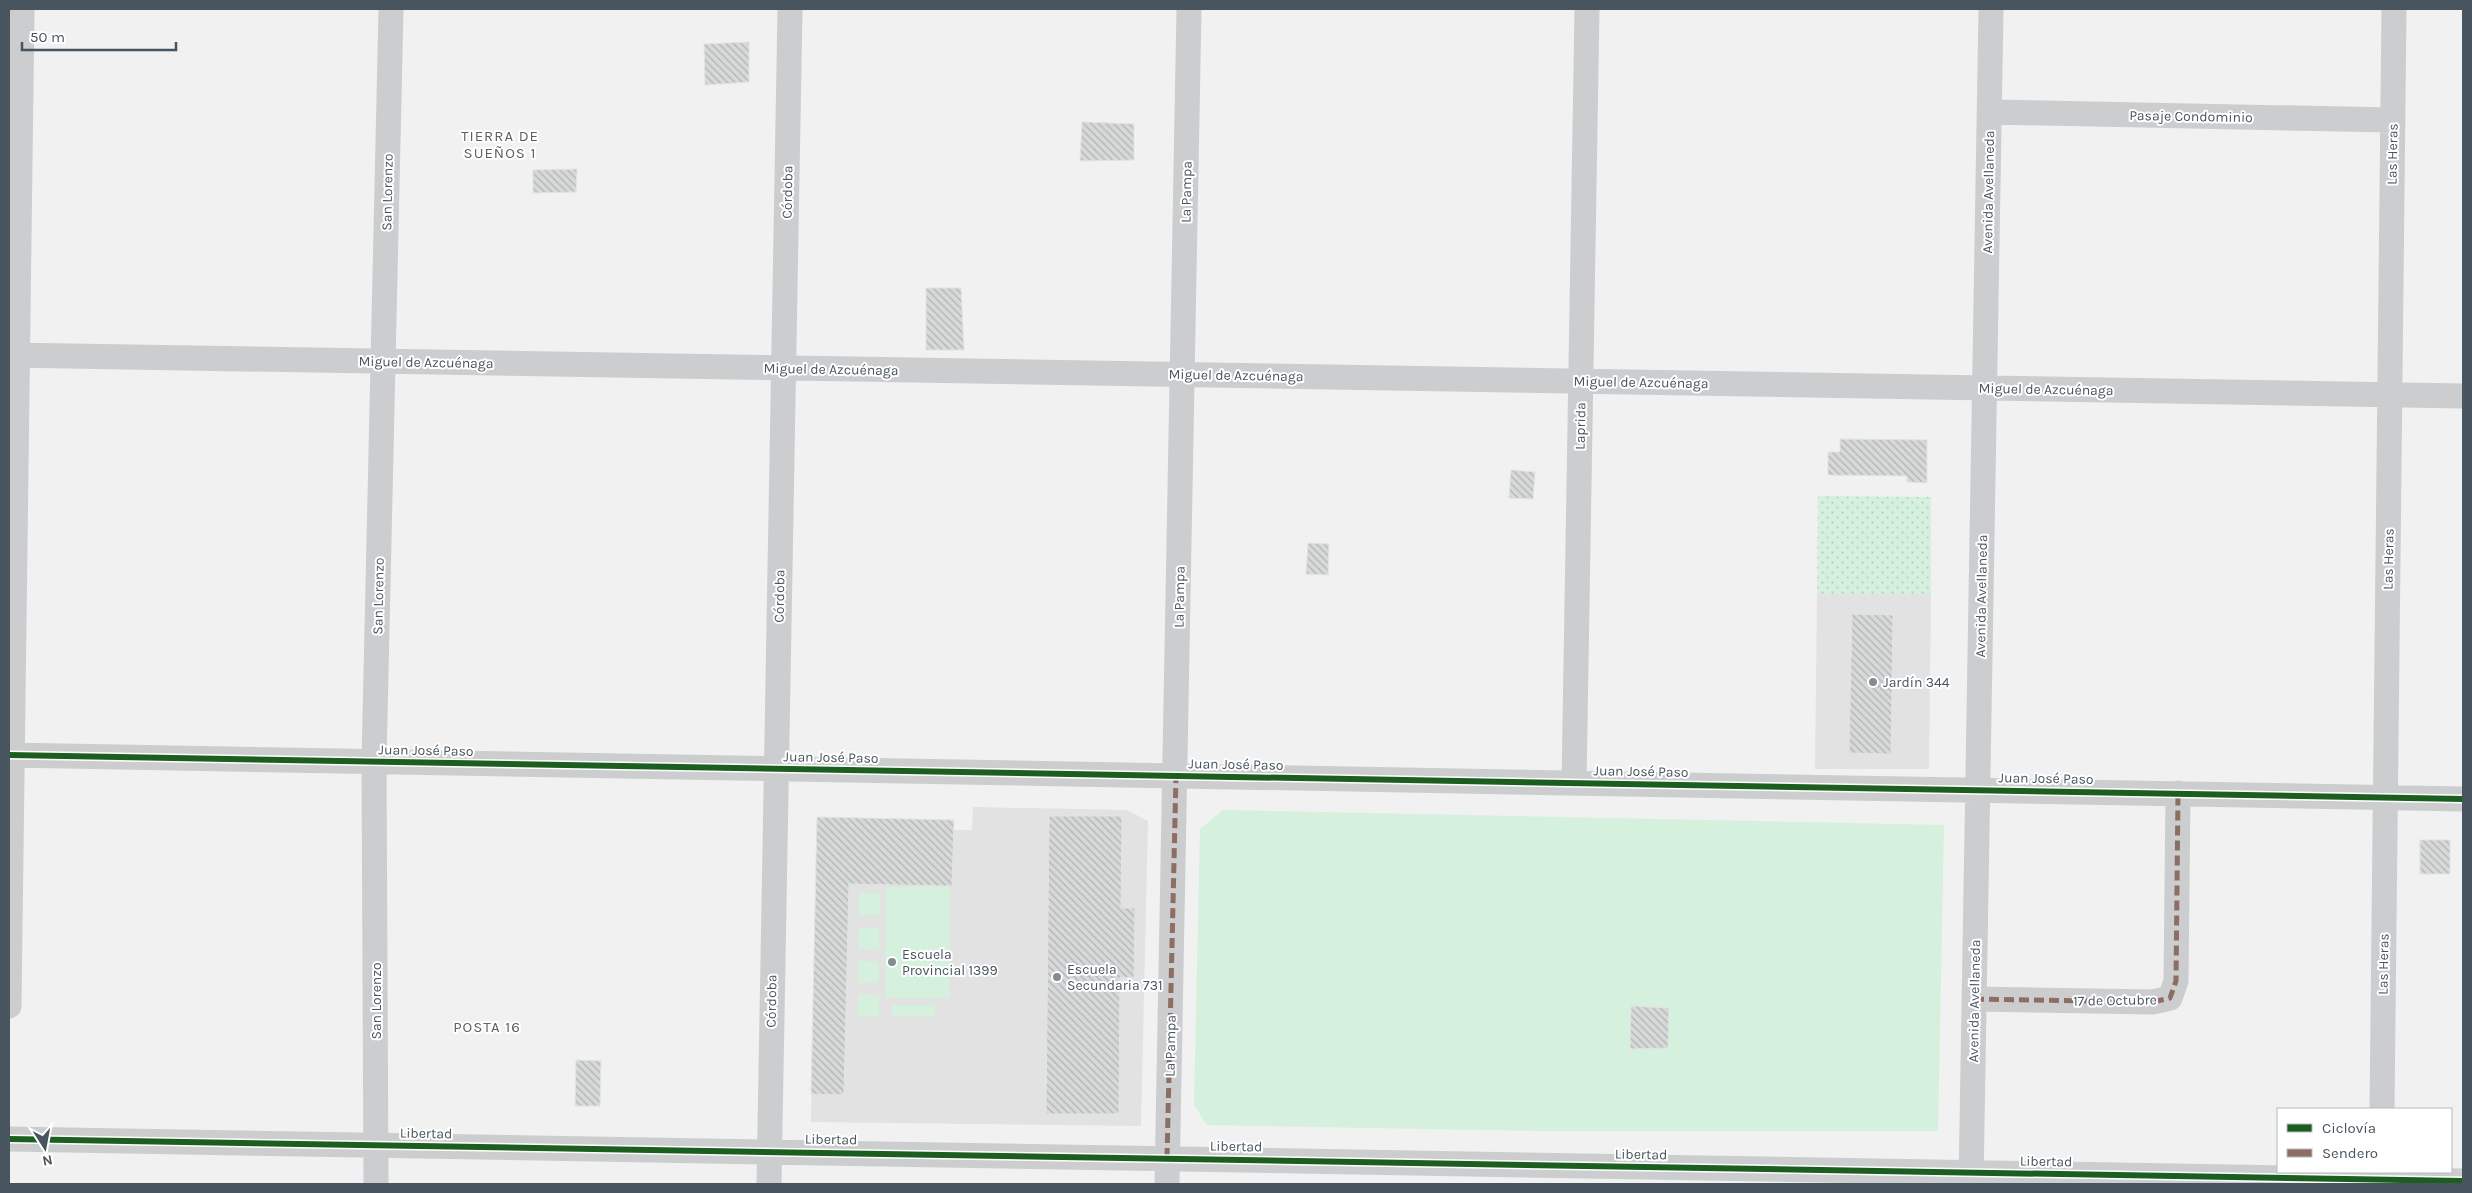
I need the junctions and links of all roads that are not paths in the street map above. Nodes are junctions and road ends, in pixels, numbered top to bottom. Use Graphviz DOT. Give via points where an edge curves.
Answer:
graph roads {
  1 [pos="22,9"];
  2 [pos="391,9"];
  3 [pos="790,9"];
  4 [pos="1189,9"];
  5 [pos="1588,9"];
  6 [pos="1991,9"];
  7 [pos="2394,9"];
  8 [pos="1990,112"];
  9 [pos="2393,120"];
  10 [pos="13,355"];
  11 [pos="383,362"];
  12 [pos="783,368"];
  13 [pos="1183,374"];
  14 [pos="1581,381"];
  15 [pos="1985,388"];
  16 [pos="2390,395"];
  17 [pos="2463,396"];
  18 [pos="10,756"];
  19 [pos="374,762"];
  20 [pos="776,769"];
  21 [pos="1176,776"];
  22 [pos="1574,783"];
  23 [pos="1977,790"];
  24 [pos="2178,793"];
  25 [pos="2385,797"];
  26 [pos="2463,799"];
  27 [pos="1974,999"];
  28 [pos="9,1006"];
  29 [pos="2382,1108"];
  30 [pos="9,1139"];
  31 [pos="377,1144"];
  32 [pos="769,1151"];
  33 [pos="1167,1158"];
  34 [pos="1563,1174"];
  35 [pos="1971,1178"];
  36 [pos="2381,1178"];
  37 [pos="2463,1181"];
  38 [pos="376,1184"];
  39 [pos="769,1184"];
  40 [pos="1167,1184"];
  1 -- 10 [label="street"];
  2 -- 11 [label="street, San Lorenzo"];
  3 -- 12 [label="street, Córdoba"];
  4 -- 13 [label="street, La Pampa"];
  5 -- 14 [label="street, Laprida"];
  6 -- 8 [label="street, Avenida Avellaneda"];
  7 -- 9 [label="street, Las Heras"];
  8 -- 9 [label="street, Pasaje Condominio"];
  8 -- 15 [label="street, Avenida Avellaneda"];
  9 -- 16 [label="street, Las Heras"];
  10 -- 11 [label="street, Miguel de Azcuénaga"];
  10 -- 18 [label="street"];
  11 -- 12 [label="street, Miguel de Azcuénaga"];
  11 -- 19 [label="street, San Lorenzo"];
  12 -- 13 [label="street, Miguel de Azcuénaga"];
  12 -- 20 [label="street, Córdoba"];
  13 -- 14 [label="street, Miguel de Azcuénaga"];
  13 -- 21 [label="street, La Pampa"];
  14 -- 15 [label="street, Miguel de Azcuénaga"];
  14 -- 22 [label="street, Laprida"];
  15 -- 16 [label="street, Miguel de Azcuénaga"];
  15 -- 23 [label="street, Avenida Avellaneda"];
  16 -- 17 [label="street, Miguel de Azcuénaga"];
  16 -- 25 [label="street, Las Heras"];
  18 -- 19 [label="street, Juan José Paso"];
  18 -- 28 [label="street"];
  19 -- 20 [label="street, Juan José Paso"];
  19 -- 31 [label="street, San Lorenzo"];
  20 -- 21 [label="street, Juan José Paso"];
  20 -- 32 [label="street, Córdoba"];
  21 -- 22 [label="street, Juan José Paso"];
  21 -- 33 [label="street, La Pampa"];
  22 -- 23 [label="street, Juan José Paso"];
  23 -- 24 [label="street, Juan José Paso"];
  23 -- 27 [label="street, Avenida Avellaneda"];
  24 -- 25 [label="street, Juan José Paso"];
  24 -- 27 [label="street, 17 de Octubre" via="2176,981 2170,998 2153,1002"];
  25 -- 26 [label="street, Juan José Paso"];
  25 -- 29 [label="street, Las Heras"];
  27 -- 35 [label="street, Avenida Avellaneda"];
  30 -- 31 [label="street, Libertad"];
  31 -- 32 [label="street, Libertad"];
  31 -- 38 [label="street, San Lorenzo"];
  32 -- 33 [label="street, Libertad"];
  32 -- 39 [label="street, Córdoba"];
  33 -- 34 [label="street, Libertad"];
  33 -- 40 [label="street, La Pampa"];
  34 -- 35 [label="street, Libertad"];
  35 -- 36 [label="street, Libertad"];
  36 -- 37 [label="street, Libertad"];
}
